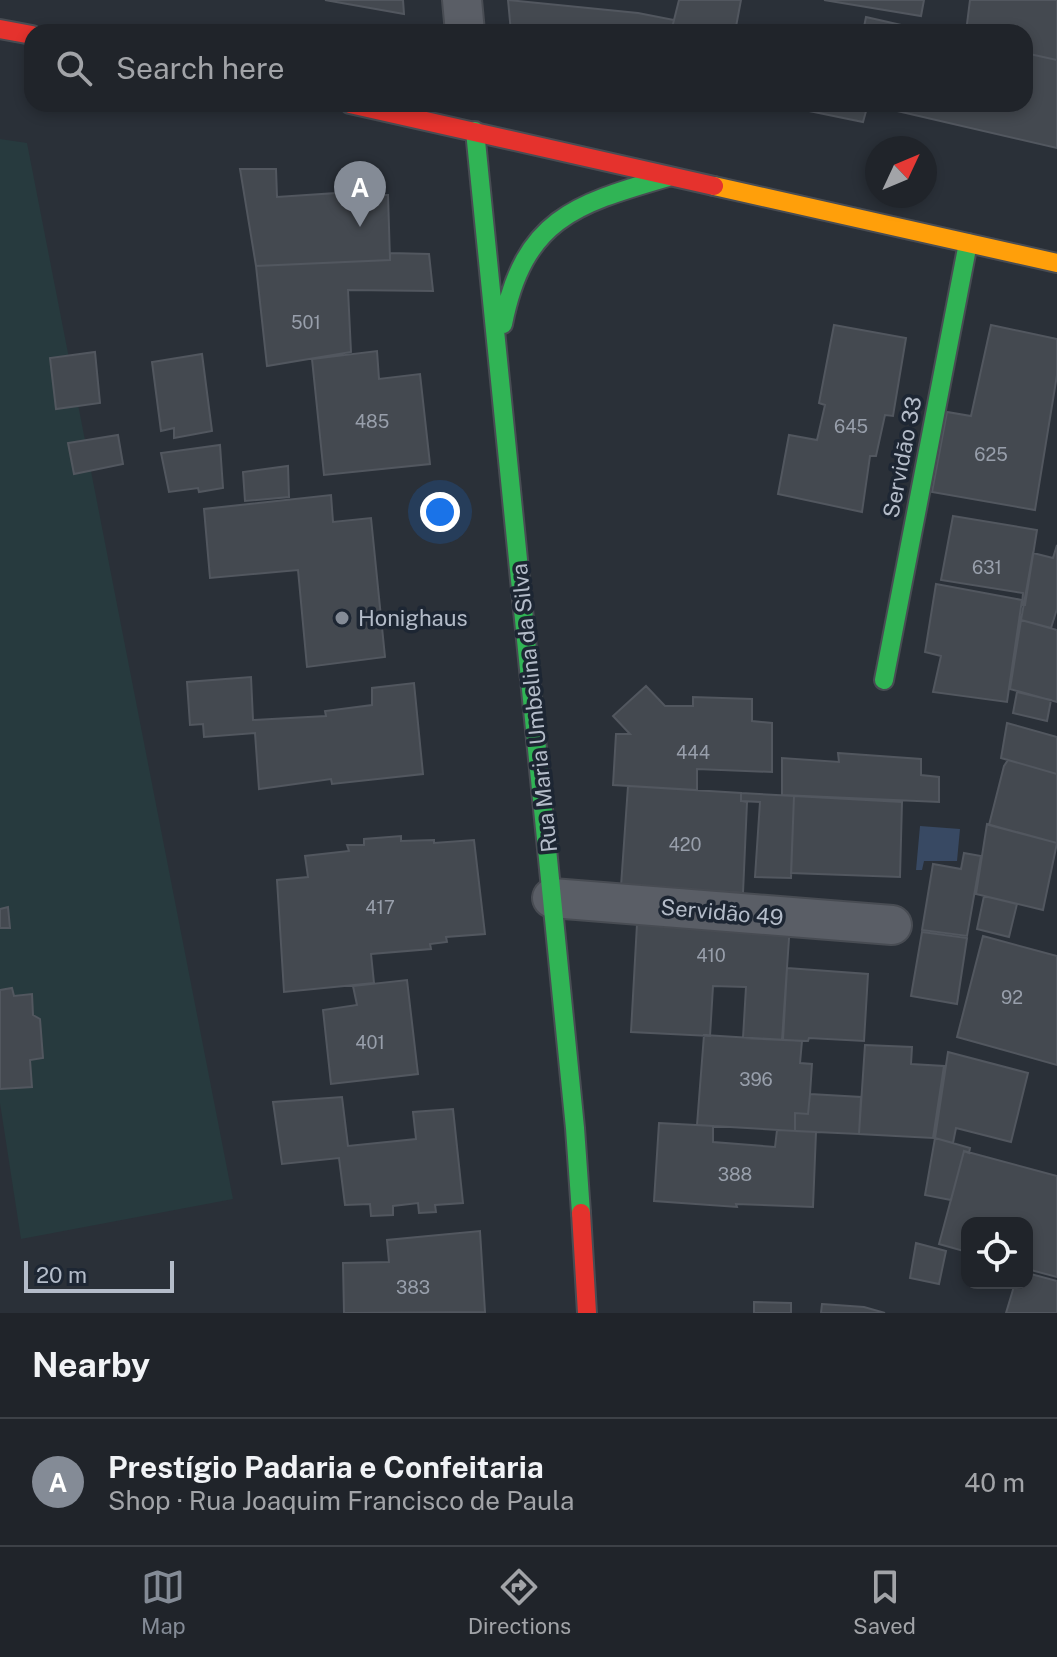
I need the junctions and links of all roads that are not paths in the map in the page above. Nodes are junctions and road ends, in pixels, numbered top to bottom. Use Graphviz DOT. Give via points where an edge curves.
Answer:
graph roads {
  1 [pos="462,0"];
  2 [pos="464,24"];
  3 [pos="0,29"];
  4 [pos="24,34"];
  5 [pos="421,112"];
  6 [pos="474,118"];
  7 [pos="670,176"];
  8 [pos="968,243"];
  9 [pos="1057,263"];
  10 [pos="498,354"];
  11 [pos="884,680"];
  12 [pos="552,898"];
  13 [pos="892,925"];
  14 [pos="587,1313"];
  1 -- 2 [label="street"];
  3 -- 4 [label="main road"];
  5 -- 6 [label="main road"];
  6 -- 7 [label="main road"];
  6 -- 10 [label="main road, Rua Maria Umbelina da Silva"];
  7 -- 8 [label="main road"];
  7 -- 10 [label="main road" via="575,209 550,228 527,256 507,295"];
  8 -- 9 [label="main road"];
  8 -- 11 [label="main road, Servidão 33"];
  10 -- 12 [label="main road, Rua Maria Umbelina da Silva"];
  12 -- 13 [label="street, Servidão 49"];
  12 -- 14 [label="main road, Rua Maria Umbelina da Silva"];
}
